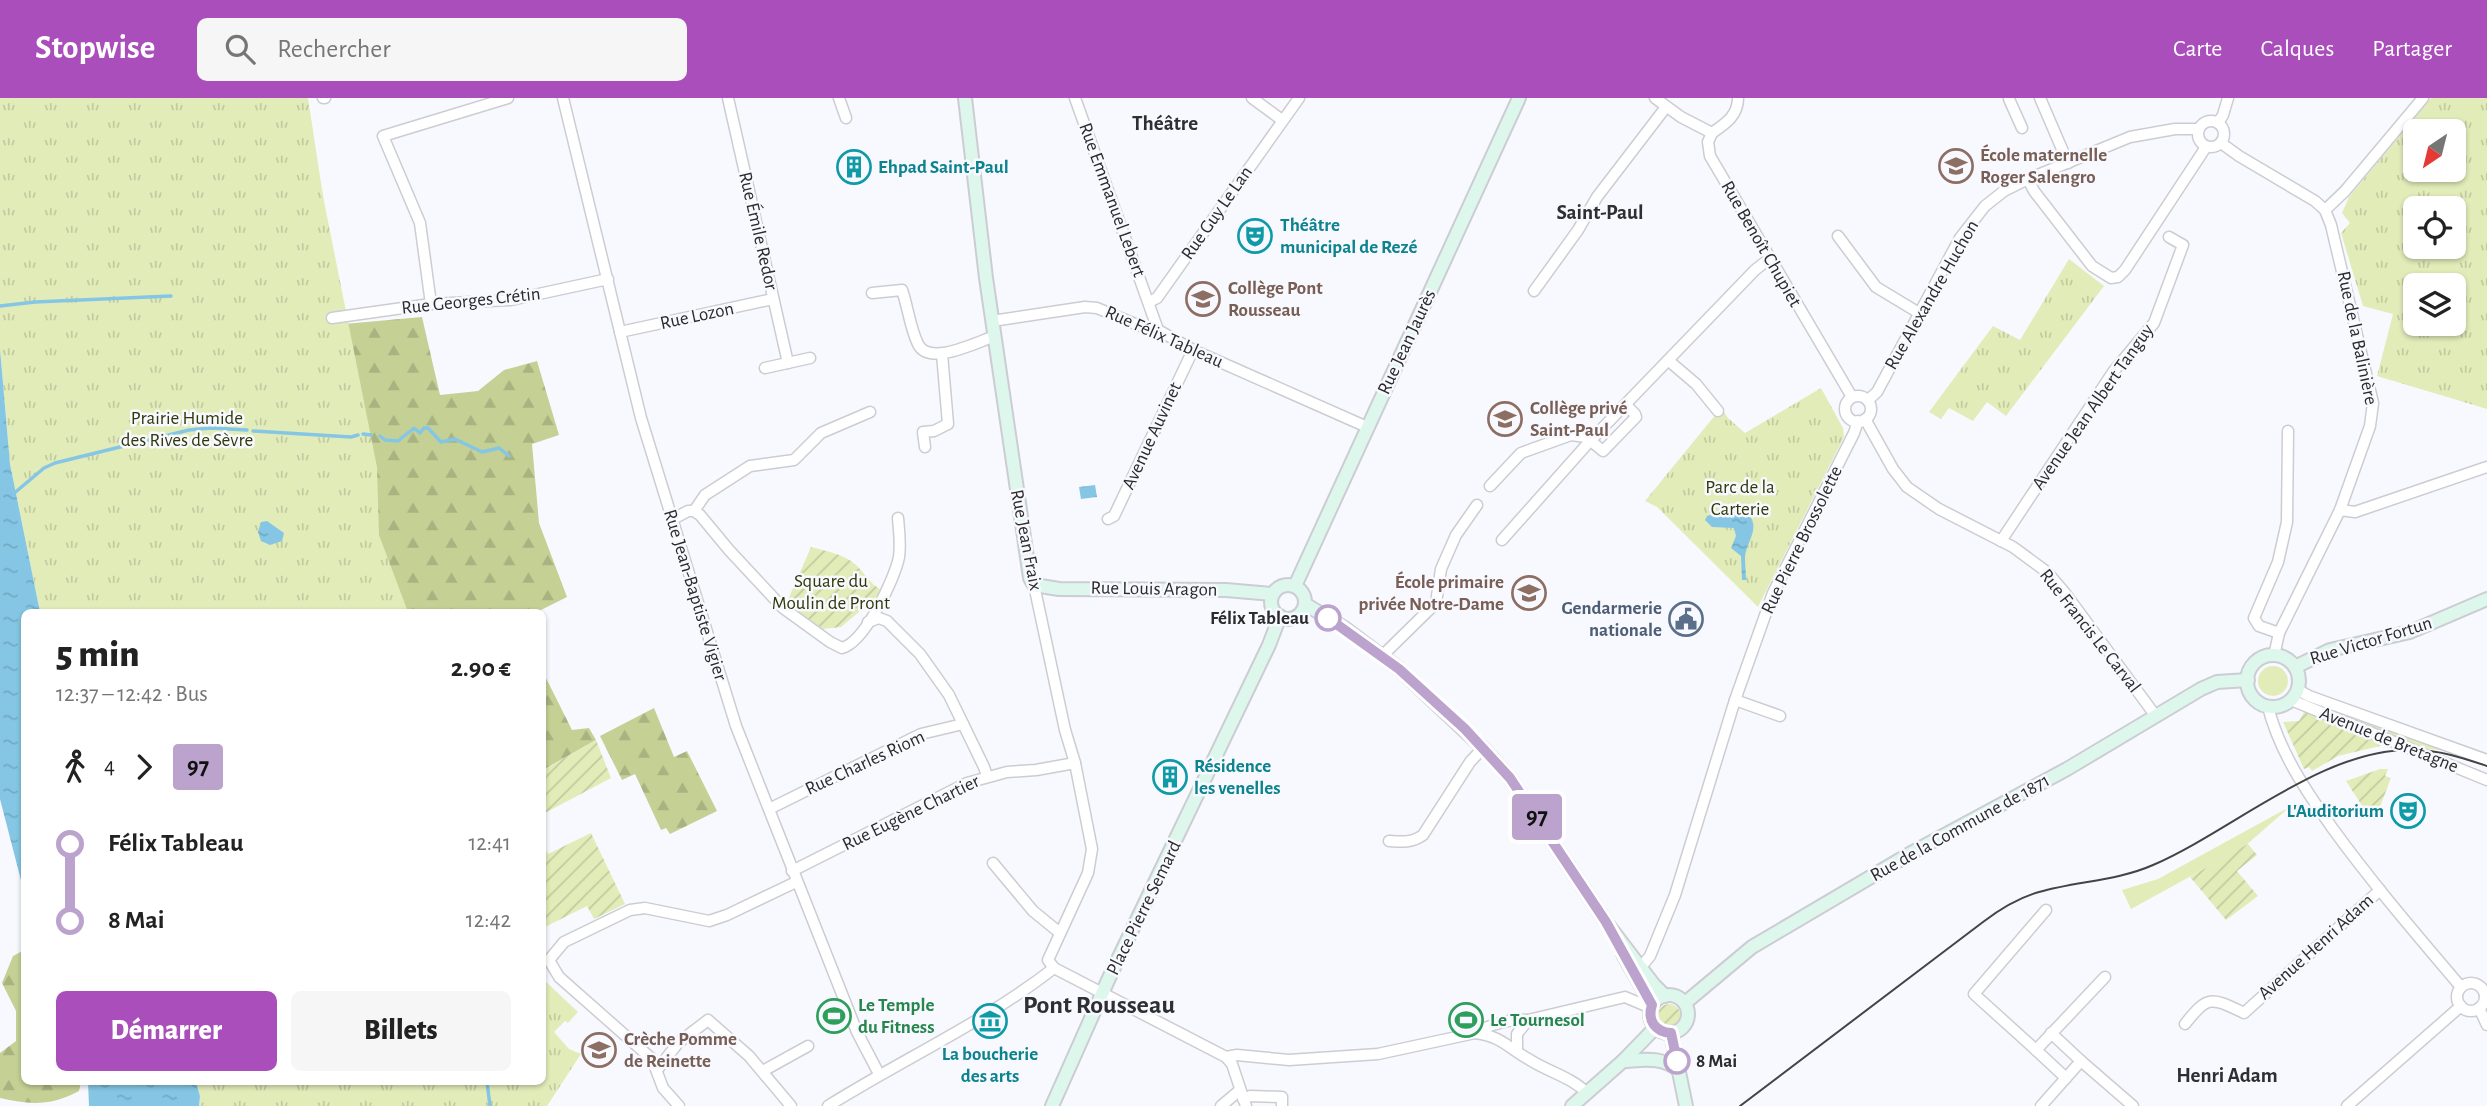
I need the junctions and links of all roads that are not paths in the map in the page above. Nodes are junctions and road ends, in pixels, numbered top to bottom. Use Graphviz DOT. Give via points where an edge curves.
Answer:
graph roads {
  1 [pos="508,98"];
  2 [pos="563,98"];
  3 [pos="728,98"];
  4 [pos="839,98"];
  5 [pos="965,98"];
  6 [pos="1074,98"];
  7 [pos="1252,98"];
  8 [pos="1299,98"];
  9 [pos="1519,98"];
  10 [pos="1655,98"];
  11 [pos="1738,98"];
  12 [pos="2009,98"];
  13 [pos="2040,98"];
  14 [pos="2228,98"];
  15 [pos="2423,98"];
  16 [pos="1666,107"];
  17 [pos="846,118"];
  18 [pos="1283,120"];
  19 [pos="2218,123"];
  20 [pos="2022,128"];
  21 [pos="2199,129"];
  22 [pos="1712,134"];
  23 [pos="2221,143"];
  24 [pos="2206,147"];
  25 [pos="2068,163"];
  26 [pos="2028,179"];
  27 [pos="2325,210"];
  28 [pos="1839,236"];
  29 [pos="2169,237"];
  30 [pos="1769,259"];
  31 [pos="608,279"];
  32 [pos="1534,290"];
  33 [pos="872,293"];
  34 [pos="773,299"];
  35 [pos="1149,302"];
  36 [pos="431,304"];
  37 [pos="1919,313"];
  38 [pos="332,318"];
  39 [pos="992,321"];
  40 [pos="1158,330"];
  41 [pos="620,332"];
  42 [pos="995,336"];
  43 [pos="1193,350"];
  44 [pos="942,355"];
  45 [pos="810,358"];
  46 [pos="1668,361"];
  47 [pos="788,363"];
  48 [pos="765,368"];
  49 [pos="1852,397"];
  50 [pos="1868,400"];
  51 [pos="1626,405"];
  52 [pos="1718,411"];
  53 [pos="870,412"];
  54 [pos="1862,420"];
  55 [pos="1367,427"];
  56 [pos="2288,431"];
  57 [pos="1590,442"];
  58 [pos="925,447"];
  59 [pos="2487,467"];
  60 [pos="1490,486"];
  61 [pos="1477,505"];
  62 [pos="2340,510"];
  63 [pos="694,511"];
  64 [pos="898,518"];
  65 [pos="673,519"];
  66 [pos="1108,519"];
  67 [pos="1502,540"];
  68 [pos="2001,541"];
  69 [pos="1034,585"];
  70 [pos="1295,586"];
  71 [pos="1273,594"];
  72 [pos="2487,598"];
  73 [pos="1305,604"];
  74 [pos="1280,617"];
  75 [pos="868,622"];
  76 [pos="2279,634"];
  77 [pos="1382,656"];
  78 [pos="2274,656"];
  79 [pos="2295,667"];
  80 [pos="2248,680"];
  81 [pos="2295,695"];
  82 [pos="1735,700"];
  83 [pos="2269,707"];
  84 [pos="2155,715"];
  85 [pos="1780,716"];
  86 [pos="963,724"];
  87 [pos="1483,748"];
  88 [pos="2487,760"];
  89 [pos="1075,763"];
  90 [pos="987,776"];
  91 [pos="2487,780"];
  92 [pos="769,809"];
  93 [pos="1389,841"];
  94 [pos="993,863"];
  95 [pos="792,871"];
  96 [pos="796,882"];
  97 [pos="2380,890"];
  98 [pos="2046,910"];
  99 [pos="1060,933"];
  100 [pos="1054,968"];
  101 [pos="1640,973"];
  102 [pos="2105,977"];
  103 [pos="2484,984"];
  104 [pos="2461,986"];
  105 [pos="1103,994"];
  106 [pos="1665,996"];
  107 [pos="1625,997"];
  108 [pos="1685,1003"];
  109 [pos="1652,1006"];
  110 [pos="2461,1006"];
  111 [pos="2479,1008"];
  112 [pos="1528,1020"];
  113 [pos="2185,1024"];
  114 [pos="2487,1025"];
  115 [pos="1655,1028"];
  116 [pos="2051,1032"];
  117 [pos="1475,1033"];
  118 [pos="1671,1033"];
  119 [pos="808,1046"];
  120 [pos="1517,1050"];
  121 [pos="2036,1050"];
  122 [pos="1226,1056"];
  123 [pos="1623,1061"];
  124 [pos="2081,1061"];
  125 [pos="1679,1070"];
  126 [pos="763,1071"];
  127 [pos="658,1072"];
  128 [pos="879,1074"];
  129 [pos="2066,1078"];
  130 [pos="1587,1093"];
  131 [pos="1243,1098"];
  132 [pos="679,1106"];
  133 [pos="791,1106"];
  134 [pos="828,1106"];
  135 [pos="1052,1106"];
  136 [pos="1221,1106"];
  137 [pos="1282,1106"];
  138 [pos="1572,1106"];
  139 [pos="1686,1106"];
  140 [pos="2041,1106"];
  141 [pos="2133,1106"];
  142 [pos="2347,1106"];
  1 -- 36 [label="street" via="383,136 420,223"];
  2 -- 31 [label="street, Rue Jean-Baptiste Vigier"];
  3 -- 34 [label="street, Rue Émile Redor"];
  4 -- 17 [label="street"];
  5 -- 39 [label="street, Rue Jean Fraix"];
  6 -- 35 [label="street, Rue Emmanuel Lebert"];
  7 -- 18 [label="street"];
  8 -- 18 [label="street, Rue Guy Le Lan"];
  9 -- 55 [label="street, Rue Jean Jaurès"];
  10 -- 16 [label="street"];
  11 -- 22 [label="street" via="1733,116"];
  12 -- 20 [label="street"];
  13 -- 25 [label="street"];
  14 -- 19 [label="street"];
  15 -- 27 [label="street"];
  16 -- 22 [label="street"];
  16 -- 32 [label="street"];
  18 -- 35 [label="street, Rue Guy Le Lan" via="1178,270"];
  19 -- 21 [label="street" via="2204,122"];
  19 -- 23 [label="street" via="2223,130"];
  21 -- 24 [label="street" via="2198,138"];
  21 -- 25 [label="street, Rue Alexandre Huchon" via="2130,137"];
  22 -- 30 [label="street, Rue Benoît Chupiet" via="1710,156"];
  23 -- 24 [label="street"];
  23 -- 27 [label="street"];
  24 -- 26 [label="street" via="2118,278 2092,266"];
  25 -- 26 [label="street, Rue Alexandre Huchon"];
  26 -- 37 [label="street, Rue Alexandre Huchon" via="2004,191 1971,221"];
  27 -- 62 [label="street, Rue de la Balinière" via="2373,403 2370,426"];
  28 -- 37 [label="street" via="1877,287"];
  29 -- 68 [label="street, Avenue Jean Albert Tanguy" via="2183,245 2154,323 2113,372"];
  30 -- 46 [label="street"];
  30 -- 49 [label="street, Rue Benoît Chupiet"];
  31 -- 36 [label="street, Rue Georges Crétin" via="511,300"];
  31 -- 41 [label="street, Rue Jean-Baptiste Vigier"];
  33 -- 44 [label="street" via="902,290 918,345 925,352"];
  34 -- 41 [label="street, Rue Lozon"];
  34 -- 47 [label="street, Rue Émile Redor"];
  35 -- 40 [label="street"];
  36 -- 38 [label="street, Rue Georges Crétin"];
  37 -- 50 [label="street, Rue Alexandre Huchon" via="1877,392"];
  39 -- 40 [label="street, Rue Félix Tableau" via="1091,307"];
  39 -- 42 [label="street, Rue Jean Fraix"];
  40 -- 43 [label="street, Rue Félix Tableau"];
  41 -- 65 [label="street, Rue Jean-Baptiste Vigier"];
  42 -- 44 [label="street"];
  42 -- 69 [label="street, Rue Jean Fraix"];
  43 -- 55 [label="street, Rue Félix Tableau"];
  43 -- 66 [label="street, Avenue Auvinet" via="1114,516"];
  44 -- 58 [label="street" via="948,424 923,432"];
  45 -- 47 [label="street"];
  46 -- 51 [label="street"];
  46 -- 52 [label="street" via="1701,389"];
  47 -- 48 [label="street"];
  49 -- 50 [label="street"];
  49 -- 54 [label="street" via="1845,406 1846,414"];
  50 -- 54 [label="street" via="1871,408"];
  51 -- 57 [label="street"];
  51 -- 57 [label="street" via="1636,417 1603,451"];
  53 -- 63 [label="street" via="821,433 794,460 750,466 705,495"];
  54 -- 68 [label="street, Rue Francis Le Carval" via="1907,487"];
  54 -- 82 [label="street, Rue Pierre Brossolette" via="1773,593"];
  55 -- 70 [label="street, Rue Jean Jaurès"];
  56 -- 76 [label="street" via="2287,522 2278,562 2254,618 2259,626"];
  57 -- 60 [label="street" via="1571,435 1521,453"];
  57 -- 67 [label="street"];
  59 -- 62 [label="street" via="2355,512"];
  61 -- 77 [label="street" via="1456,535 1441,569 1436,603"];
  62 -- 76 [label="street, Rue de la Balinière"];
  63 -- 65 [label="street"];
  63 -- 75 [label="street" via="783,608 836,645 850,645"];
  64 -- 75 [label="street" via="899,555 894,575"];
  65 -- 92 [label="street, Rue Jean-Baptiste Vigier" via="736,726"];
  68 -- 84 [label="street, Rue Francis Le Carval" via="2039,565 2057,583"];
  69 -- 71 [label="street, Rue Louis Aragon"];
  69 -- 89 [label="street, Rue Jean Fraix"];
  70 -- 71 [label="street" via="1284,585"];
  70 -- 73 [label="street"];
  71 -- 74 [label="street" via="1272,607"];
  72 -- 79 [label="street, Rue Victor Fortun" via="2410,632 2330,650"];
  73 -- 74 [label="street" via="1296,617"];
  73 -- 77 [label="street"];
  74 -- 105 [label="street, Place Pierre Semard"];
  75 -- 86 [label="street" via="887,621 920,654"];
  76 -- 78 [label="street, Rue de la Balinière"];
  77 -- 87 [label="street"];
  78 -- 79 [label="street"];
  78 -- 80 [label="street" via="2254,664"];
  79 -- 81 [label="street" via="2299,680"];
  80 -- 83 [label="street" via="2255,699"];
  80 -- 84 [label="street, Rue de la Commune de 1871" via="2207,686"];
  81 -- 83 [label="street" via="2281,706"];
  81 -- 88 [label="street, Avenue de Bretagne" via="2309,696"];
  81 -- 91 [label="street, Avenue de Bretagne"];
  82 -- 85 [label="street"];
  82 -- 101 [label="street, Rue Pierre Brossolette" via="1675,895"];
  83 -- 97 [label="street" via="2301,783"];
  84 -- 108 [label="street, Rue de la Commune de 1871" via="1752,947"];
  86 -- 90 [label="street"];
  86 -- 92 [label="street, Rue Charles Riom" via="921,734"];
  87 -- 93 [label="street" via="1423,835 1406,842"];
  87 -- 101 [label="street" via="1525,799"];
  89 -- 90 [label="street, Rue Eugène Chartier"];
  89 -- 99 [label="street, Rue Jean Fraix" via="1092,857"];
  90 -- 95 [label="street, Rue Eugène Chartier"];
  92 -- 95 [label="street, Rue Jean-Baptiste Vigier"];
  94 -- 99 [label="street" via="1033,911"];
  95 -- 96 [label="street, Rue Jean-Baptiste Vigier"];
  96 -- 127 [label="street" via="709,920 630,909 564,942 549,960 559,977 652,1059"];
  96 -- 128 [label="street, Rue Jean-Baptiste Vigier" via="857,1032"];
  97 -- 104 [label="street"];
  97 -- 113 [label="street, Avenue Henri Adam" via="2244,1013 2212,1000 2200,1005"];
  98 -- 121 [label="street" via="1974,994"];
  99 -- 100 [label="street, Rue Jean Fraix" via="1048,960"];
  100 -- 105 [label="street"];
  100 -- 128 [label="street" via="1007,1002"];
  101 -- 106 [label="street"];
  101 -- 107 [label="street"];
  101 -- 109 [label="street"];
  102 -- 116 [label="street"];
  103 -- 104 [label="street"];
  103 -- 111 [label="street" via="2485,998"];
  104 -- 110 [label="street" via="2457,998"];
  105 -- 122 [label="street"];
  105 -- 135 [label="street, Place Pierre Semard"];
  106 -- 108 [label="street" via="1676,996"];
  106 -- 109 [label="street"];
  107 -- 109 [label="street"];
  107 -- 112 [label="street"];
  108 -- 118 [label="street" via="1686,1023"];
  109 -- 115 [label="street"];
  110 -- 111 [label="street"];
  110 -- 142 [label="street"];
  111 -- 114 [label="street"];
  112 -- 117 [label="street"];
  112 -- 120 [label="street" via="1517,1034"];
  115 -- 118 [label="street"];
  115 -- 123 [label="street"];
  116 -- 121 [label="street"];
  116 -- 124 [label="street"];
  117 -- 120 [label="street"];
  117 -- 122 [label="street" via="1378,1054 1289,1060"];
  118 -- 125 [label="street"];
  119 -- 126 [label="street"];
  120 -- 130 [label="street"];
  121 -- 129 [label="street"];
  122 -- 131 [label="street"];
  123 -- 125 [label="street" via="1658,1059"];
  123 -- 130 [label="street"];
  124 -- 129 [label="street"];
  124 -- 141 [label="street"];
  125 -- 139 [label="street"];
  126 -- 127 [label="street" via="708,1020 678,1044"];
  126 -- 133 [label="street"];
  127 -- 132 [label="street" via="663,1088"];
  128 -- 134 [label="street"];
  129 -- 140 [label="street"];
  130 -- 138 [label="street"];
  131 -- 136 [label="street"];
  131 -- 137 [label="street" via="1282,1097"];
}
